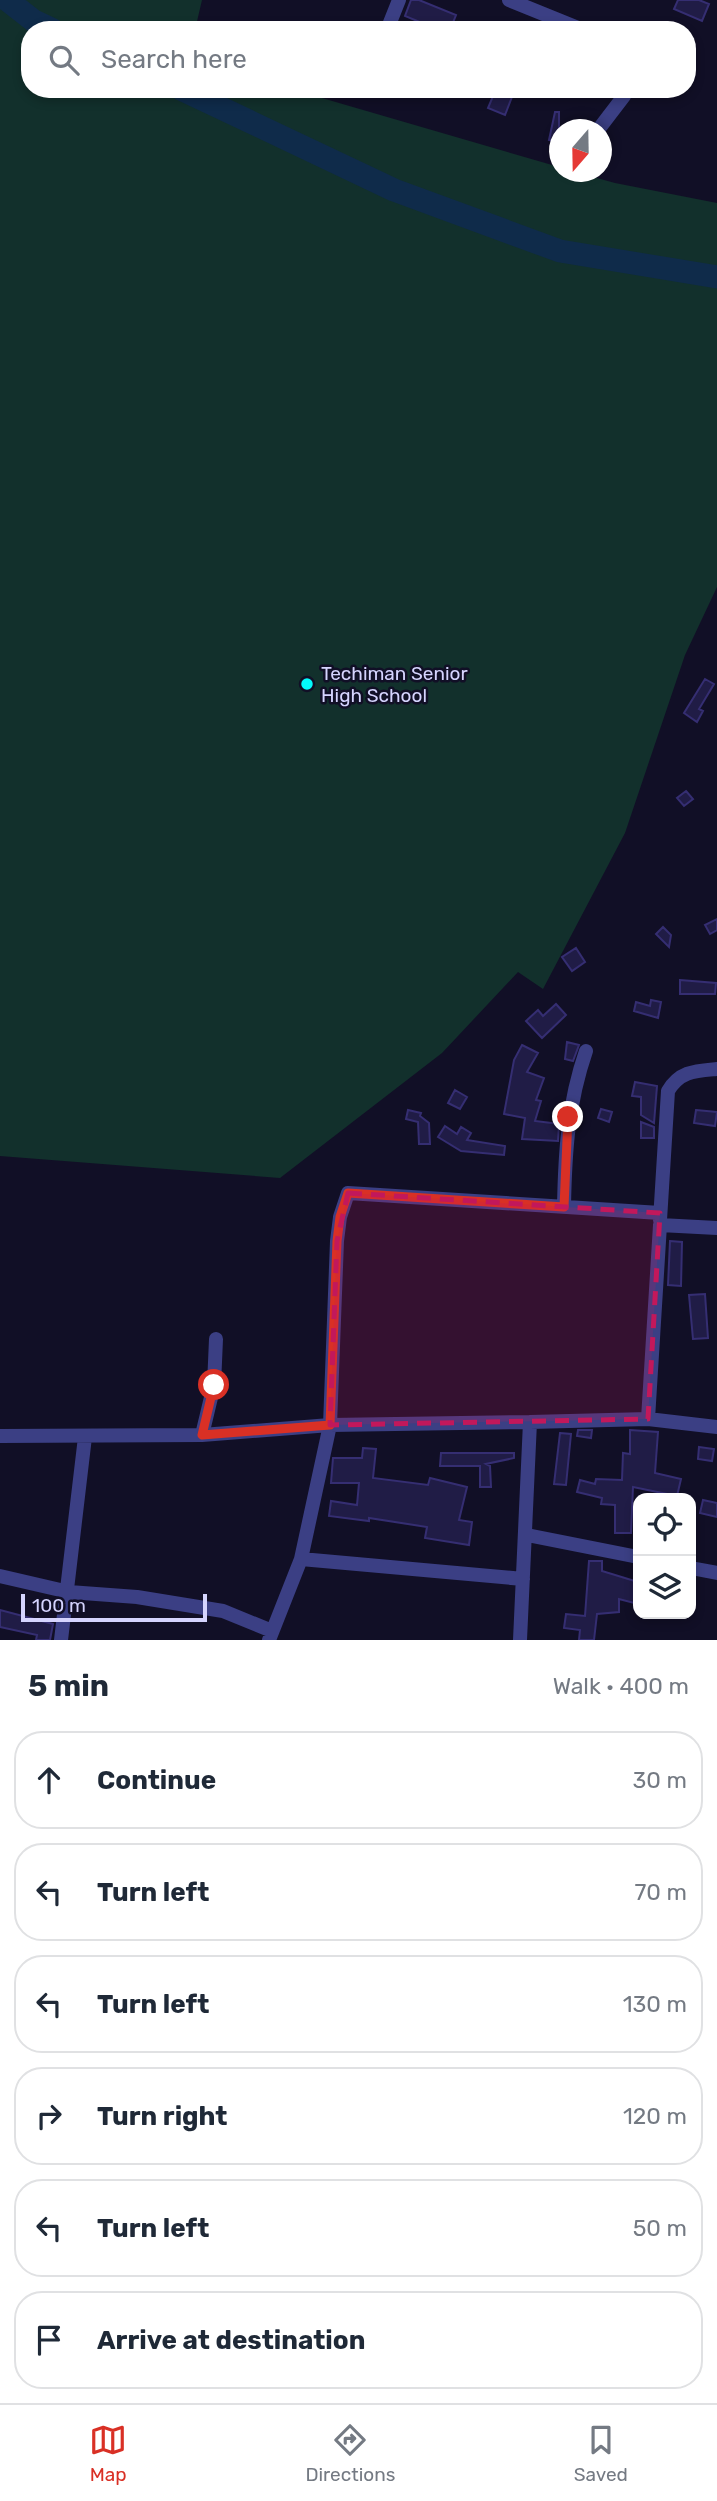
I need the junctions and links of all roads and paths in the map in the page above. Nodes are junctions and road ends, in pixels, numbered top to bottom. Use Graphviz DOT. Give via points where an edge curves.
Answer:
graph roads {
  1 [pos="399,0"];
  2 [pos="509,0"];
  3 [pos="391,21"];
  4 [pos="561,21"];
  5 [pos="622,98"];
  6 [pos="606,119"];
  7 [pos="586,1051"];
  8 [pos="717,1069"];
  9 [pos="564,1207"];
  10 [pos="660,1219"];
  11 [pos="717,1228"];
  12 [pos="216,1339"];
  13 [pos="648,1419"];
  14 [pos="530,1422"];
  15 [pos="330,1425"];
  16 [pos="717,1427"];
  17 [pos="202,1435"];
  18 [pos="0,1436"];
  19 [pos="85,1437"];
  20 [pos="527,1535"];
  21 [pos="633,1556"];
  22 [pos="301,1559"];
  23 [pos="696,1569"];
  24 [pos="717,1573"];
  25 [pos="0,1576"];
  26 [pos="523,1579"];
  27 [pos="69,1592"];
  28 [pos="270,1635"];
  29 [pos="61,1640"];
  30 [pos="520,1640"];
  1 -- 3 [label="street"];
  2 -- 4 [label="street"];
  5 -- 6 [label="street"];
  7 -- 9 [label="street" via="568,1117"];
  8 -- 10 [label="street" via="690,1071 676,1078 668,1091"];
  9 -- 10 [label="street"];
  9 -- 15 [label="street" via="348,1193 337,1241"];
  10 -- 11 [label="street"];
  10 -- 13 [label="street"];
  12 -- 17 [label="street" via="214,1385"];
  13 -- 14 [label="street"];
  13 -- 16 [label="street"];
  14 -- 15 [label="street"];
  14 -- 20 [label="street"];
  15 -- 17 [label="street"];
  15 -- 22 [label="street"];
  17 -- 19 [label="street"];
  18 -- 19 [label="street"];
  19 -- 27 [label="street"];
  20 -- 21 [label="street"];
  20 -- 26 [label="street"];
  22 -- 26 [label="street"];
  22 -- 28 [label="street"];
  23 -- 24 [label="street"];
  25 -- 27 [label="street"];
  26 -- 30 [label="street"];
  27 -- 28 [label="street" via="223,1611"];
  27 -- 29 [label="street"];
}
